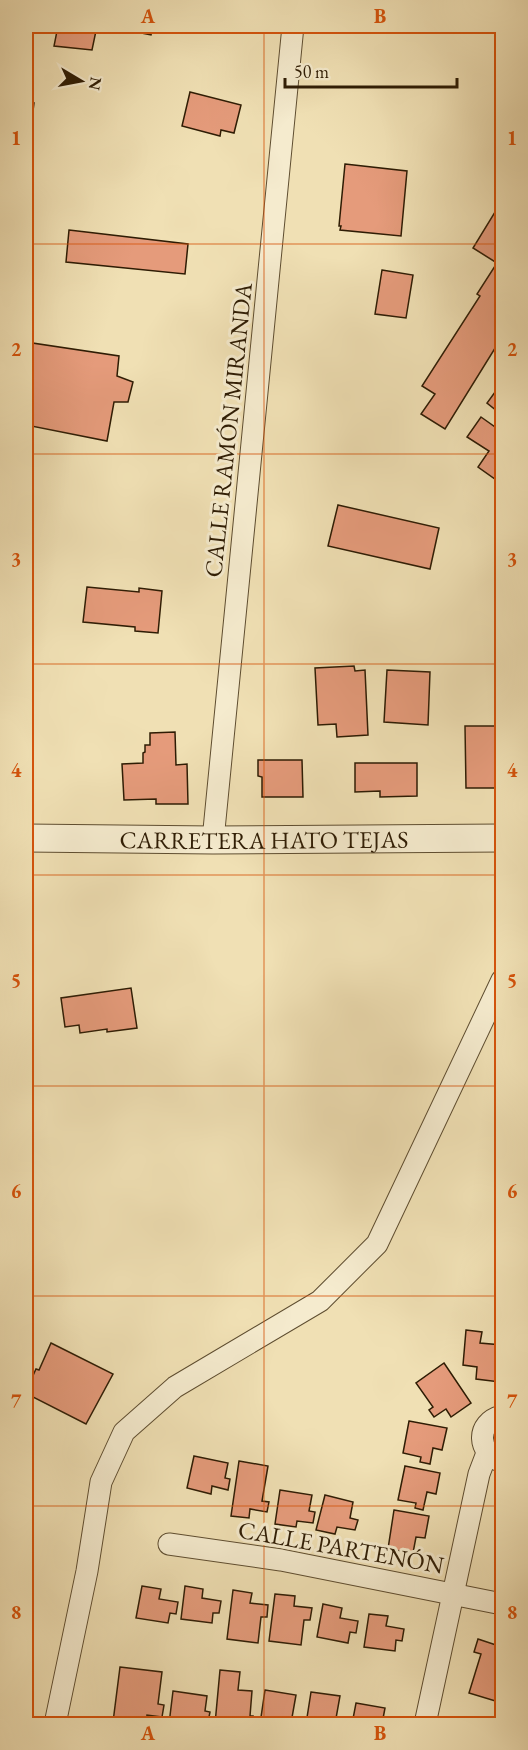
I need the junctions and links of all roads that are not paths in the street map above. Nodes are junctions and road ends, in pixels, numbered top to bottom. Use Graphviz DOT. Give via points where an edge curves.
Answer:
graph roads {
  1 [pos="293,26"];
  2 [pos="26,838"];
  3 [pos="502,838"];
  4 [pos="213,840"];
  5 [pos="502,980"];
  6 [pos="502,1416"];
  7 [pos="495,1457"];
  8 [pos="169,1544"];
  9 [pos="453,1593"];
  10 [pos="502,1604"];
  11 [pos="53,1721"];
  12 [pos="425,1725"];
  1 -- 4 [label="street, CALLE RAMÓN MIRANDA"];
  2 -- 4 [label="street, CARRETERA HATO TEJAS"];
  3 -- 4 [label="street, CARRETERA HATO TEJAS"];
  5 -- 11 [label="street" via="377,1244 320,1301 175,1387 124,1432 101,1482 87,1571"];
  6 -- 7 [label="street" via="492,1420 483,1435 483,1444"];
  7 -- 9 [label="street" via="478,1474"];
  8 -- 9 [label="street, CALLE PARTENÓN" via="281,1560"];
  9 -- 10 [label="street, CALLE PARTENÓN"];
  9 -- 12 [label="street"];
}
